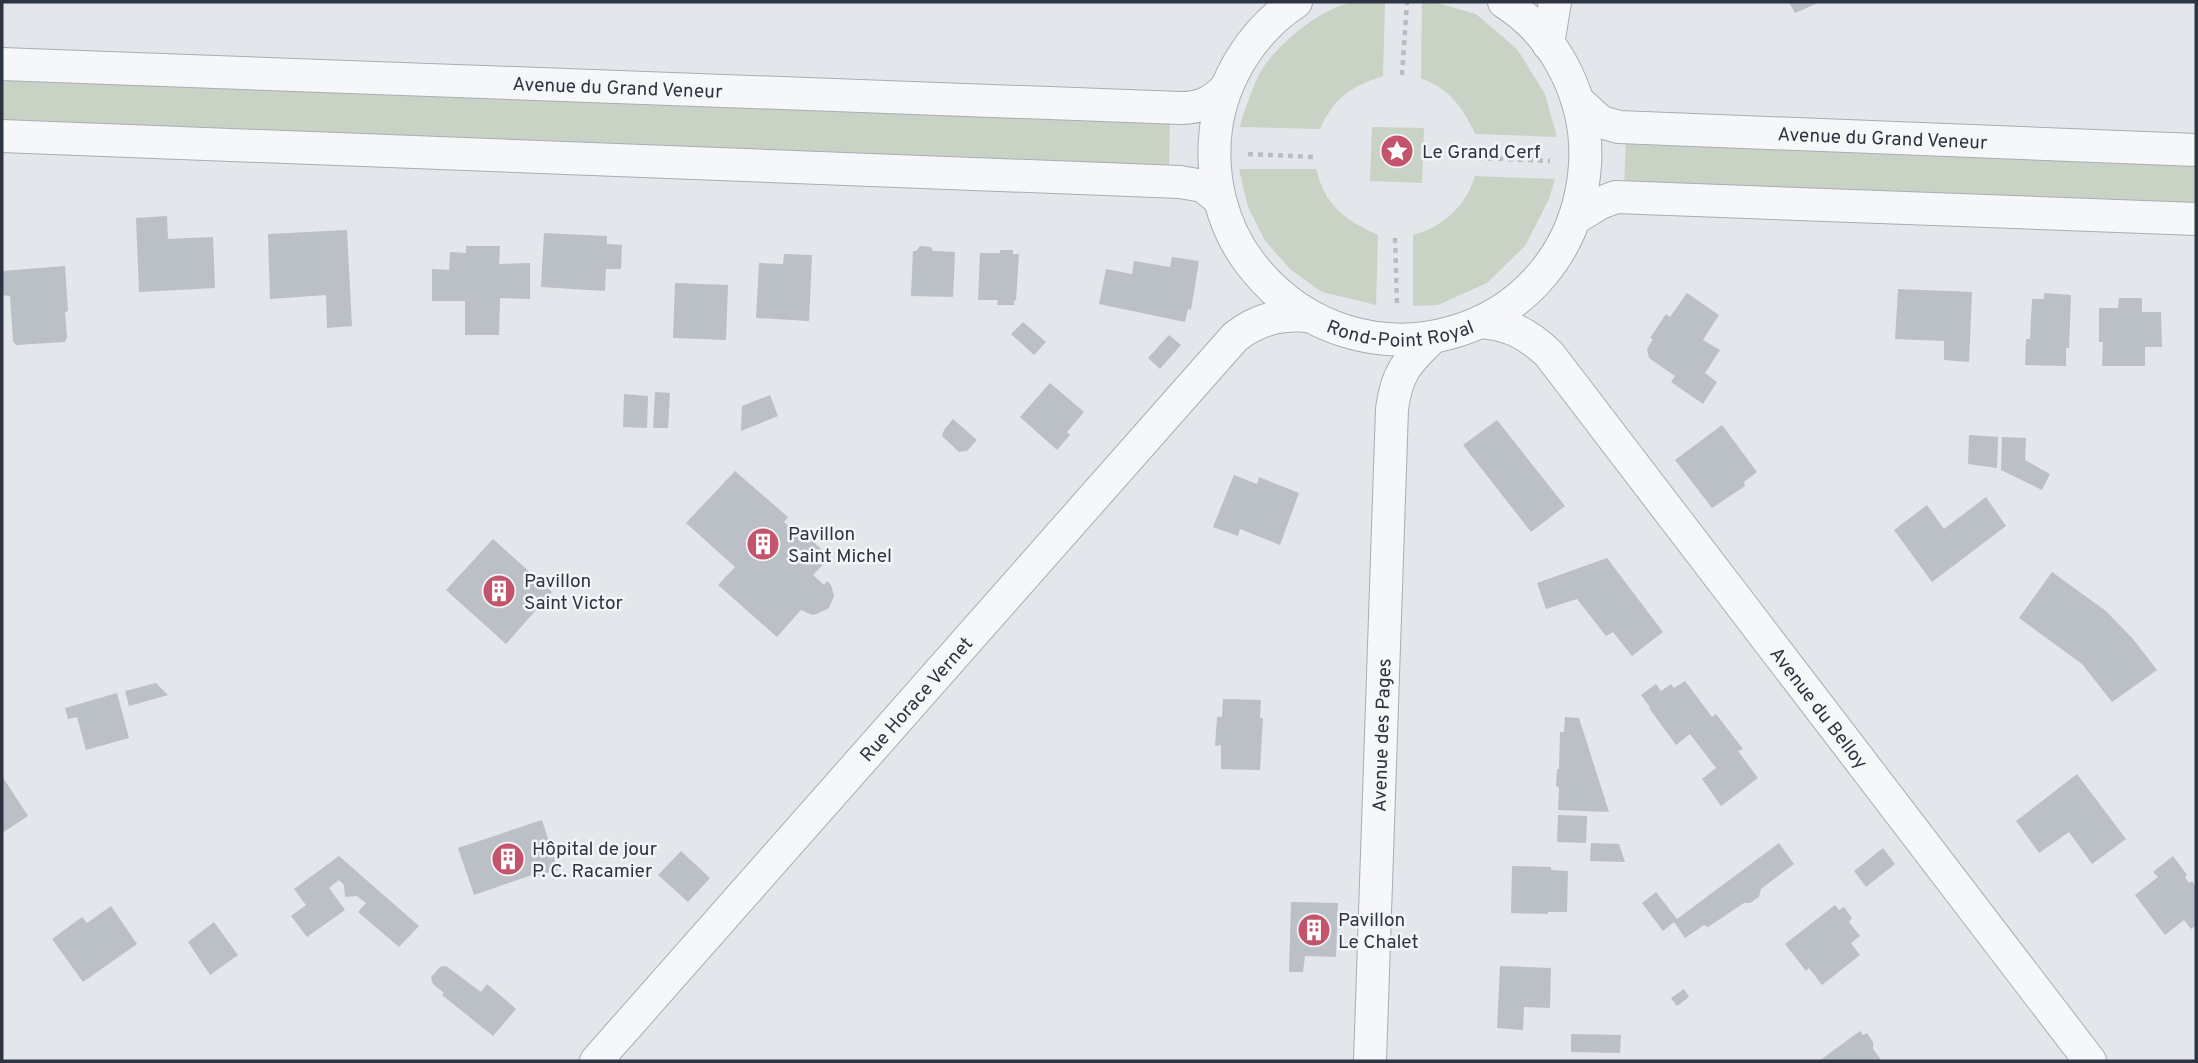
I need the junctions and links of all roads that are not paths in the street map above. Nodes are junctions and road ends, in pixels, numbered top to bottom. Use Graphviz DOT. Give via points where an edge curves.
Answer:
graph roads {
  1 [pos="1255,2"];
  2 [pos="1296,2"];
  3 [pos="1504,2"];
  4 [pos="1555,2"];
  5 [pos="1548,44"];
  6 [pos="1246,51"];
  7 [pos="2,64"];
  8 [pos="1226,88"];
  9 [pos="1577,100"];
  10 [pos="2,136"];
  11 [pos="2196,150"];
  12 [pos="1219,199"];
  13 [pos="1574,219"];
  14 [pos="2196,219"];
  15 [pos="1245,258"];
  16 [pos="1539,277"];
  17 [pos="1308,316"];
  18 [pos="1480,322"];
  19 [pos="1355,334"];
  20 [pos="1236,337"];
  21 [pos="1433,337"];
  22 [pos="1549,354"];
  23 [pos="1392,409"];
  24 [pos="596,1061"];
  25 [pos="1370,1061"];
  26 [pos="2090,1061"];
  1 -- 6 [label="street"];
  2 -- 6 [label="street, Rond-Point Royal"];
  3 -- 5 [label="street, Rond-Point Royal" via="1529,21"];
  4 -- 5 [label="street"];
  5 -- 9 [label="street, Rond-Point Royal"];
  6 -- 8 [label="street, Rond-Point Royal"];
  7 -- 8 [label="street, Avenue du Grand Veneur" via="1181,108 1206,104"];
  8 -- 12 [label="street, Rond-Point Royal" via="1214,144"];
  9 -- 11 [label="street, Avenue du Grand Veneur" via="1601,122 1619,127"];
  9 -- 13 [label="street, Rond-Point Royal" via="1586,162"];
  10 -- 12 [label="street" via="1180,182 1203,186"];
  12 -- 15 [label="street, Rond-Point Royal"];
  13 -- 14 [label="street" via="1616,197"];
  13 -- 16 [label="street, Rond-Point Royal" via="1558,253"];
  15 -- 17 [label="street, Rond-Point Royal" via="1277,294"];
  15 -- 20 [label="street" via="1246,312"];
  16 -- 18 [label="street, Rond-Point Royal"];
  16 -- 22 [label="street" via="1536,322"];
  17 -- 19 [label="street, Rond-Point Royal"];
  17 -- 20 [label="street" via="1261,320"];
  18 -- 21 [label="street, Rond-Point Royal"];
  18 -- 22 [label="street" via="1521,331"];
  19 -- 21 [label="street, Rond-Point Royal" via="1398,340"];
  19 -- 23 [label="street" via="1387,376"];
  20 -- 24 [label="street, Rue Horace Vernet"];
  21 -- 23 [label="street" via="1407,362"];
  22 -- 26 [label="street, Avenue du Belloy"];
  23 -- 25 [label="street, Avenue des Pages"];
}
